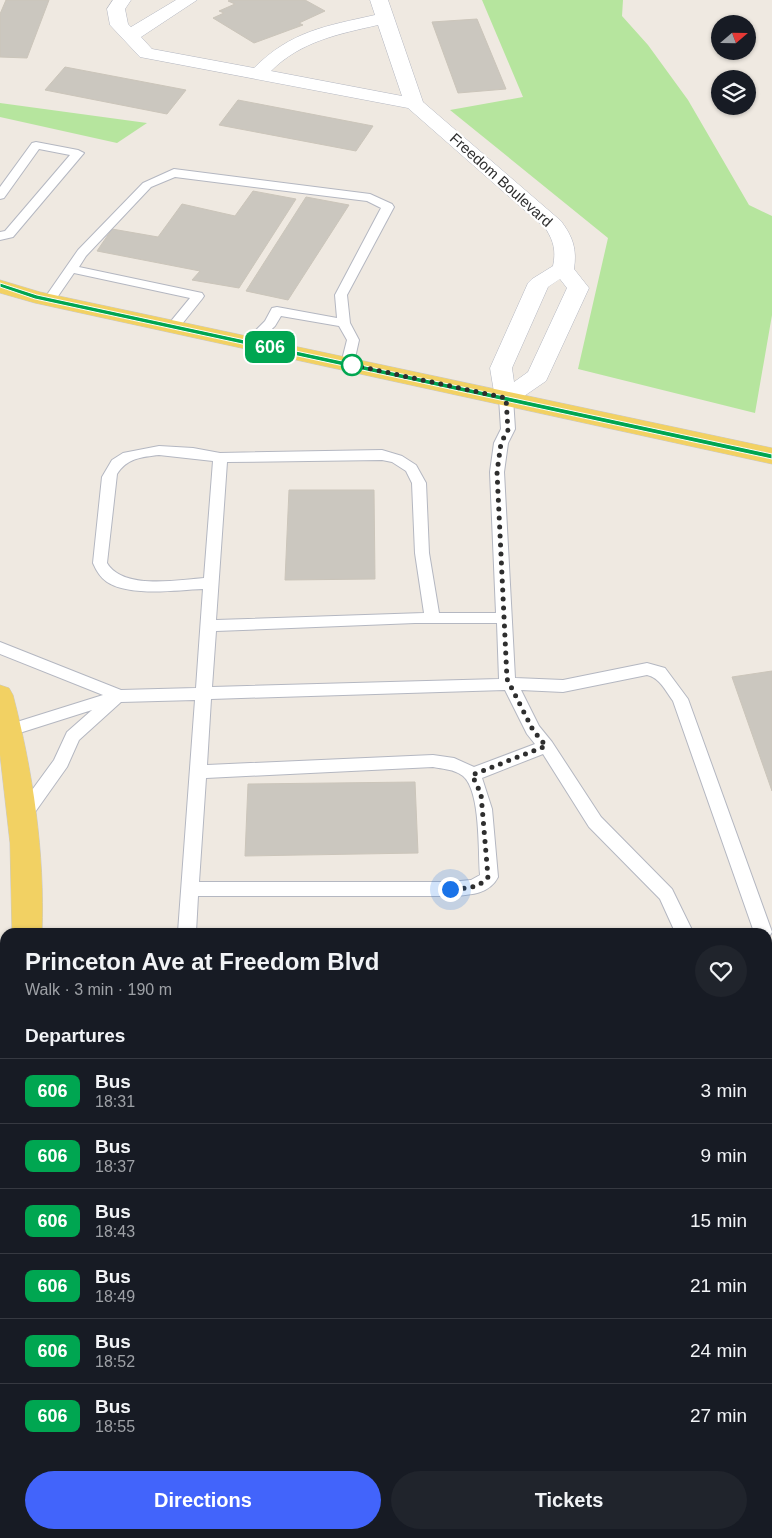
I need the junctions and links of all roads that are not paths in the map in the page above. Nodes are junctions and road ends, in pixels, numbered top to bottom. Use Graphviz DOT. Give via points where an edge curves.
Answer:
graph roads {
  1 [pos="122,0"];
  2 [pos="188,0"];
  3 [pos="379,0"];
  4 [pos="384,18"];
  5 [pos="130,36"];
  6 [pos="257,75"];
  7 [pos="414,104"];
  8 [pos="0,195"];
  9 [pos="0,236"];
  10 [pos="563,268"];
  11 [pos="71,270"];
  12 [pos="0,286"];
  13 [pos="42,298"];
  14 [pos="0,306"];
  15 [pos="344,323"];
  16 [pos="173,326"];
  17 [pos="249,343"];
  18 [pos="348,364"];
  19 [pos="506,398"];
  20 [pos="772,456"];
  21 [pos="220,458"];
  22 [pos="212,583"];
  23 [pos="504,618"];
  24 [pos="433,619"];
  25 [pos="209,626"];
  26 [pos="0,648"];
  27 [pos="510,684"];
  28 [pos="205,693"];
  29 [pos="0,695"];
  30 [pos="120,696"];
  31 [pos="10,730"];
  32 [pos="546,746"];
  33 [pos="200,772"];
  34 [pos="472,775"];
  35 [pos="21,819"];
  36 [pos="190,889"];
  37 [pos="27,928"];
  38 [pos="187,928"];
  39 [pos="682,928"];
  40 [pos="762,928"];
  1 -- 5 [label="street" via="116,10 119,24"];
  2 -- 5 [label="street"];
  3 -- 4 [label="street, Freedom Boulevard"];
  4 -- 6 [label="street" via="316,34 278,54"];
  4 -- 7 [label="street, Freedom Boulevard"];
  5 -- 6 [label="street" via="146,53"];
  6 -- 7 [label="street"];
  7 -- 10 [label="street, Freedom Boulevard" via="554,225 563,240 566,254"];
  8 -- 9 [label="lane" via="36,145 78,153 9,234"];
  10 -- 19 [label="street" via="539,283 502,368"];
  10 -- 19 [label="street" via="578,288 538,376"];
  11 -- 13 [label="lane"];
  11 -- 15 [label="lane" via="147,185 174,173 370,198 388,207 341,295"];
  11 -- 16 [label="lane" via="198,296"];
  12 -- 13 [label="main road"];
  13 -- 14 [label="main road"];
  13 -- 16 [label="main road"];
  15 -- 17 [label="lane" via="277,311 270,323"];
  15 -- 18 [label="lane" via="353,340"];
  16 -- 17 [label="main road"];
  17 -- 18 [label="main road"];
  18 -- 19 [label="main road"];
  19 -- 20 [label="main road"];
  19 -- 23 [label="lane" via="508,430 501,443 497,472"];
  21 -- 22 [label="lane"];
  21 -- 22 [label="lane" via="200,452 148,451 130,454 118,461 110,474 100,563 105,573 118,581 136,585"];
  21 -- 24 [label="lane" via="382,455 397,459 410,468 419,483 422,553"];
  22 -- 25 [label="lane"];
  23 -- 24 [label="lane"];
  23 -- 27 [label="lane" via="507,679"];
  24 -- 25 [label="lane"];
  25 -- 28 [label="lane"];
  26 -- 30 [label="lane"];
  27 -- 28 [label="lane"];
  27 -- 32 [label="lane" via="533,730"];
  27 -- 40 [label="lane" via="563,686 647,669 660,672 680,700"];
  28 -- 30 [label="lane"];
  28 -- 33 [label="lane"];
  29 -- 31 [label="main road"];
  30 -- 31 [label="lane"];
  30 -- 35 [label="lane" via="73,736 62,763"];
  31 -- 35 [label="main road"];
  32 -- 34 [label="lane"];
  32 -- 39 [label="lane" via="595,822 666,894"];
  33 -- 34 [label="lane" via="433,760 458,766"];
  33 -- 36 [label="lane"];
  34 -- 36 [label="lane" via="481,794 488,877 472,888"];
  35 -- 37 [label="main road"];
  36 -- 38 [label="lane"];
}
